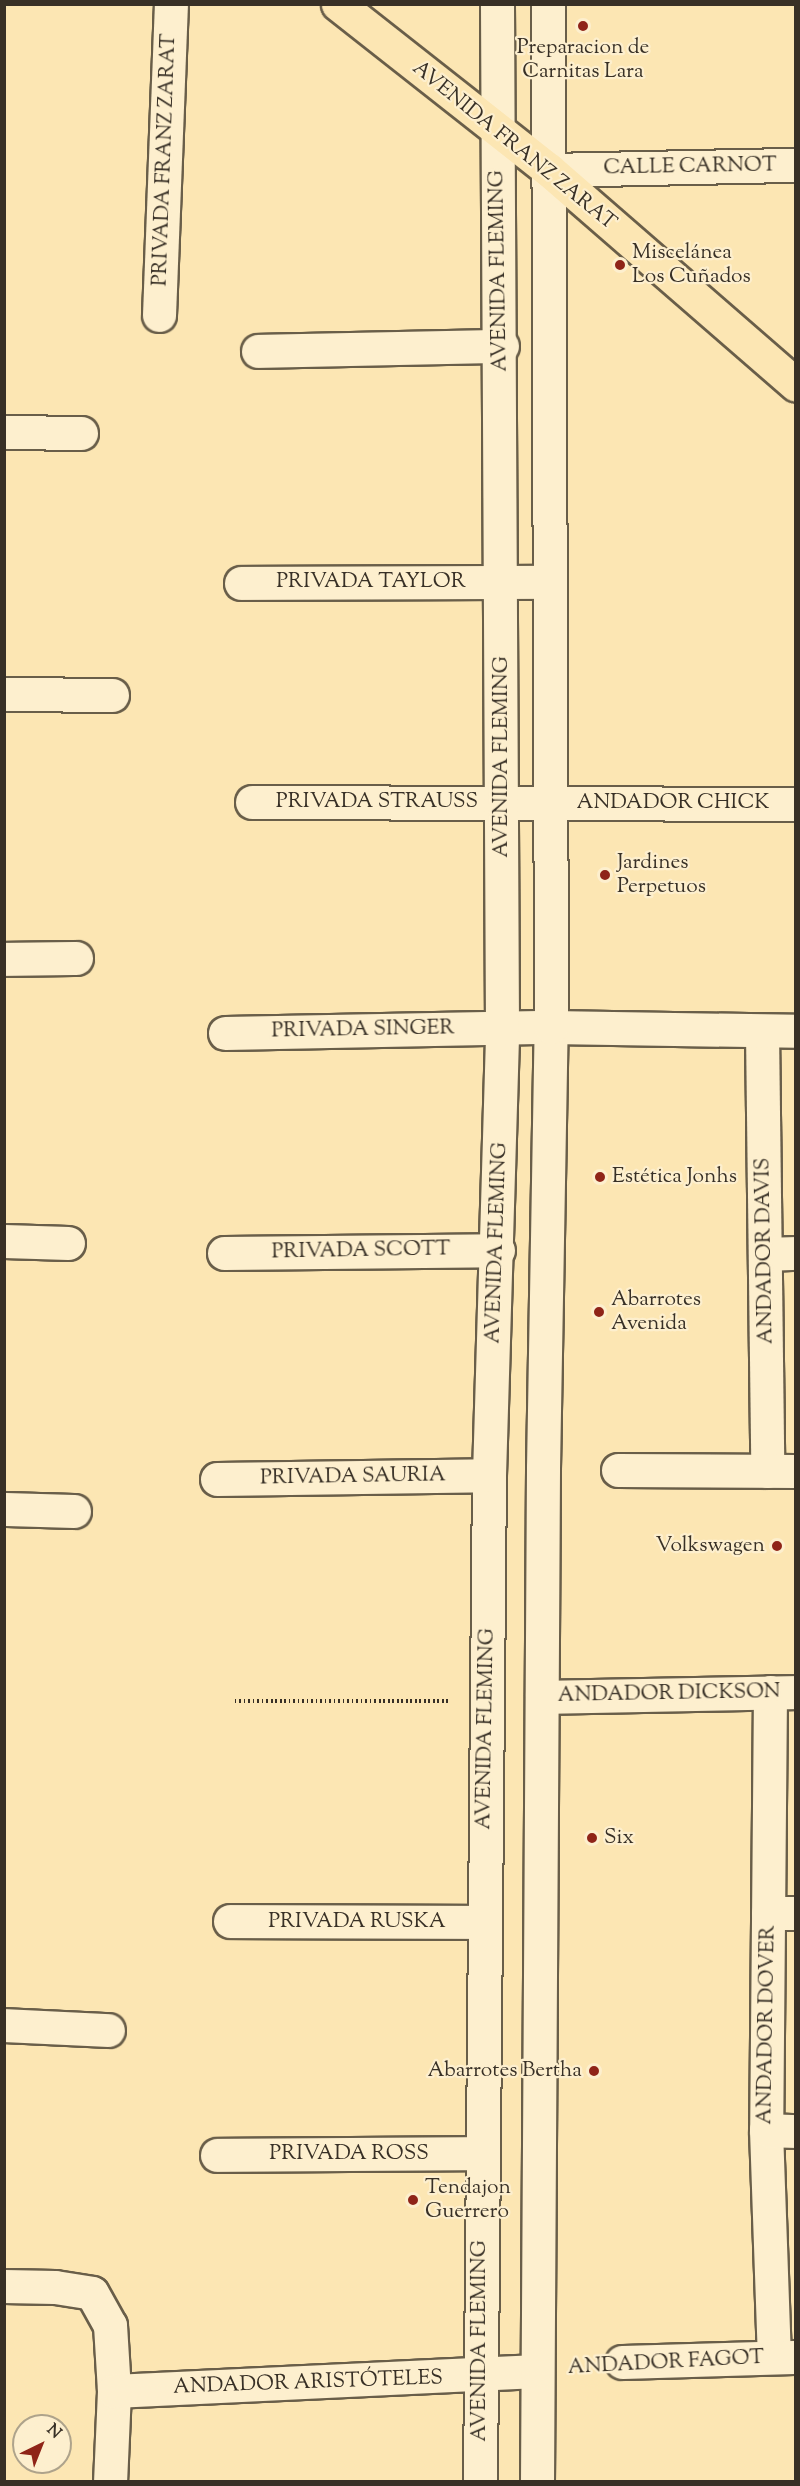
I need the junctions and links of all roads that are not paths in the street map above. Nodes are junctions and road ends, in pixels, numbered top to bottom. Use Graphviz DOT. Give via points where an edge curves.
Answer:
graph roads {
  1 [pos="171,4"];
  2 [pos="338,4"];
  3 [pos="497,4"];
  4 [pos="548,4"];
  5 [pos="496,131"];
  6 [pos="795,165"];
  7 [pos="549,170"];
  8 [pos="159,315"];
  9 [pos="502,345"];
  10 [pos="258,351"];
  11 [pos="795,385"];
  12 [pos="4,432"];
  13 [pos="81,433"];
  14 [pos="501,581"];
  15 [pos="550,582"];
  16 [pos="241,583"];
  17 [pos="4,694"];
  18 [pos="112,695"];
  19 [pos="252,802"];
  20 [pos="502,802"];
  21 [pos="550,802"];
  22 [pos="795,804"];
  23 [pos="76,958"];
  24 [pos="4,959"];
  25 [pos="551,1027"];
  26 [pos="502,1028"];
  27 [pos="795,1030"];
  28 [pos="762,1031"];
  29 [pos="225,1033"];
  30 [pos="4,1241"];
  31 [pos="68,1243"];
  32 [pos="498,1250"];
  33 [pos="224,1253"];
  34 [pos="781,1253"];
  35 [pos="618,1470"];
  36 [pos="781,1471"];
  37 [pos="489,1476"];
  38 [pos="217,1479"];
  39 [pos="4,1509"];
  40 [pos="74,1511"];
  41 [pos="783,1692"];
  42 [pos="542,1697"];
  43 [pos="782,1913"];
  44 [pos="230,1921"];
  45 [pos="484,1922"];
  46 [pos="4,2025"];
  47 [pos="108,2030"];
  48 [pos="781,2131"];
  49 [pos="482,2153"];
  50 [pos="217,2155"];
  51 [pos="4,2286"];
  52 [pos="785,2357"];
  53 [pos="622,2362"];
  54 [pos="537,2371"];
  55 [pos="480,2375"];
  56 [pos="114,2391"];
  57 [pos="110,2481"];
  58 [pos="480,2481"];
  59 [pos="537,2481"];
  1 -- 8 [label="street, PRIVADA FRANZ ZARAT"];
  2 -- 5 [label="main road, AVENIDA FRANZ ZARAT"];
  3 -- 5 [label="street, AVENIDA FLEMING"];
  4 -- 7 [label="street"];
  5 -- 7 [label="main road, AVENIDA FRANZ ZARAT"];
  5 -- 9 [label="street, AVENIDA FLEMING"];
  6 -- 7 [label="street, CALLE CARNOT"];
  7 -- 11 [label="main road, AVENIDA FRANZ ZARAT"];
  7 -- 15 [label="street"];
  9 -- 10 [label="street"];
  9 -- 14 [label="street, AVENIDA FLEMING"];
  12 -- 13 [label="street"];
  14 -- 15 [label="street, PRIVADA TAYLOR"];
  14 -- 16 [label="street, PRIVADA TAYLOR"];
  14 -- 20 [label="street, AVENIDA FLEMING"];
  15 -- 21 [label="street"];
  17 -- 18 [label="street"];
  19 -- 20 [label="street, PRIVADA STRAUSS"];
  20 -- 21 [label="street, PRIVADA STRAUSS"];
  20 -- 26 [label="street, AVENIDA FLEMING"];
  21 -- 22 [label="street, ANDADOR CHICK"];
  21 -- 25 [label="street"];
  23 -- 24 [label="street"];
  25 -- 26 [label="street, PRIVADA SINGER"];
  25 -- 28 [label="street, PRIVADA SINGER"];
  25 -- 42 [label="street"];
  26 -- 29 [label="street, PRIVADA SINGER"];
  26 -- 32 [label="street, AVENIDA FLEMING"];
  27 -- 28 [label="street, PRIVADA SINGER"];
  28 -- 34 [label="street, ANDADOR DAVIS"];
  30 -- 31 [label="street"];
  32 -- 33 [label="street, PRIVADA SCOTT"];
  32 -- 37 [label="street, AVENIDA FLEMING"];
  34 -- 36 [label="street, ANDADOR DAVIS"];
  35 -- 36 [label="street"];
  37 -- 38 [label="street, PRIVADA SAURIA"];
  37 -- 45 [label="street, AVENIDA FLEMING"];
  39 -- 40 [label="street"];
  41 -- 42 [label="street, ANDADOR DICKSON"];
  41 -- 43 [label="street, ANDADOR DOVER"];
  42 -- 54 [label="street"];
  43 -- 48 [label="street, ANDADOR DOVER"];
  44 -- 45 [label="street, PRIVADA RUSKA"];
  45 -- 49 [label="street, AVENIDA FLEMING"];
  46 -- 47 [label="street"];
  48 -- 52 [label="street, ANDADOR DOVER"];
  49 -- 50 [label="street, PRIVADA ROSS"];
  49 -- 55 [label="street, AVENIDA FLEMING"];
  51 -- 56 [label="street" via="55,2287 92,2293 110,2325"];
  52 -- 53 [label="street, ANDADOR FAGOT"];
  54 -- 55 [label="street, ANDADOR ARISTÓTELES"];
  54 -- 59 [label="street"];
  55 -- 56 [label="street, ANDADOR ARISTÓTELES"];
  55 -- 58 [label="street, AVENIDA FLEMING"];
  56 -- 57 [label="street"];
}
